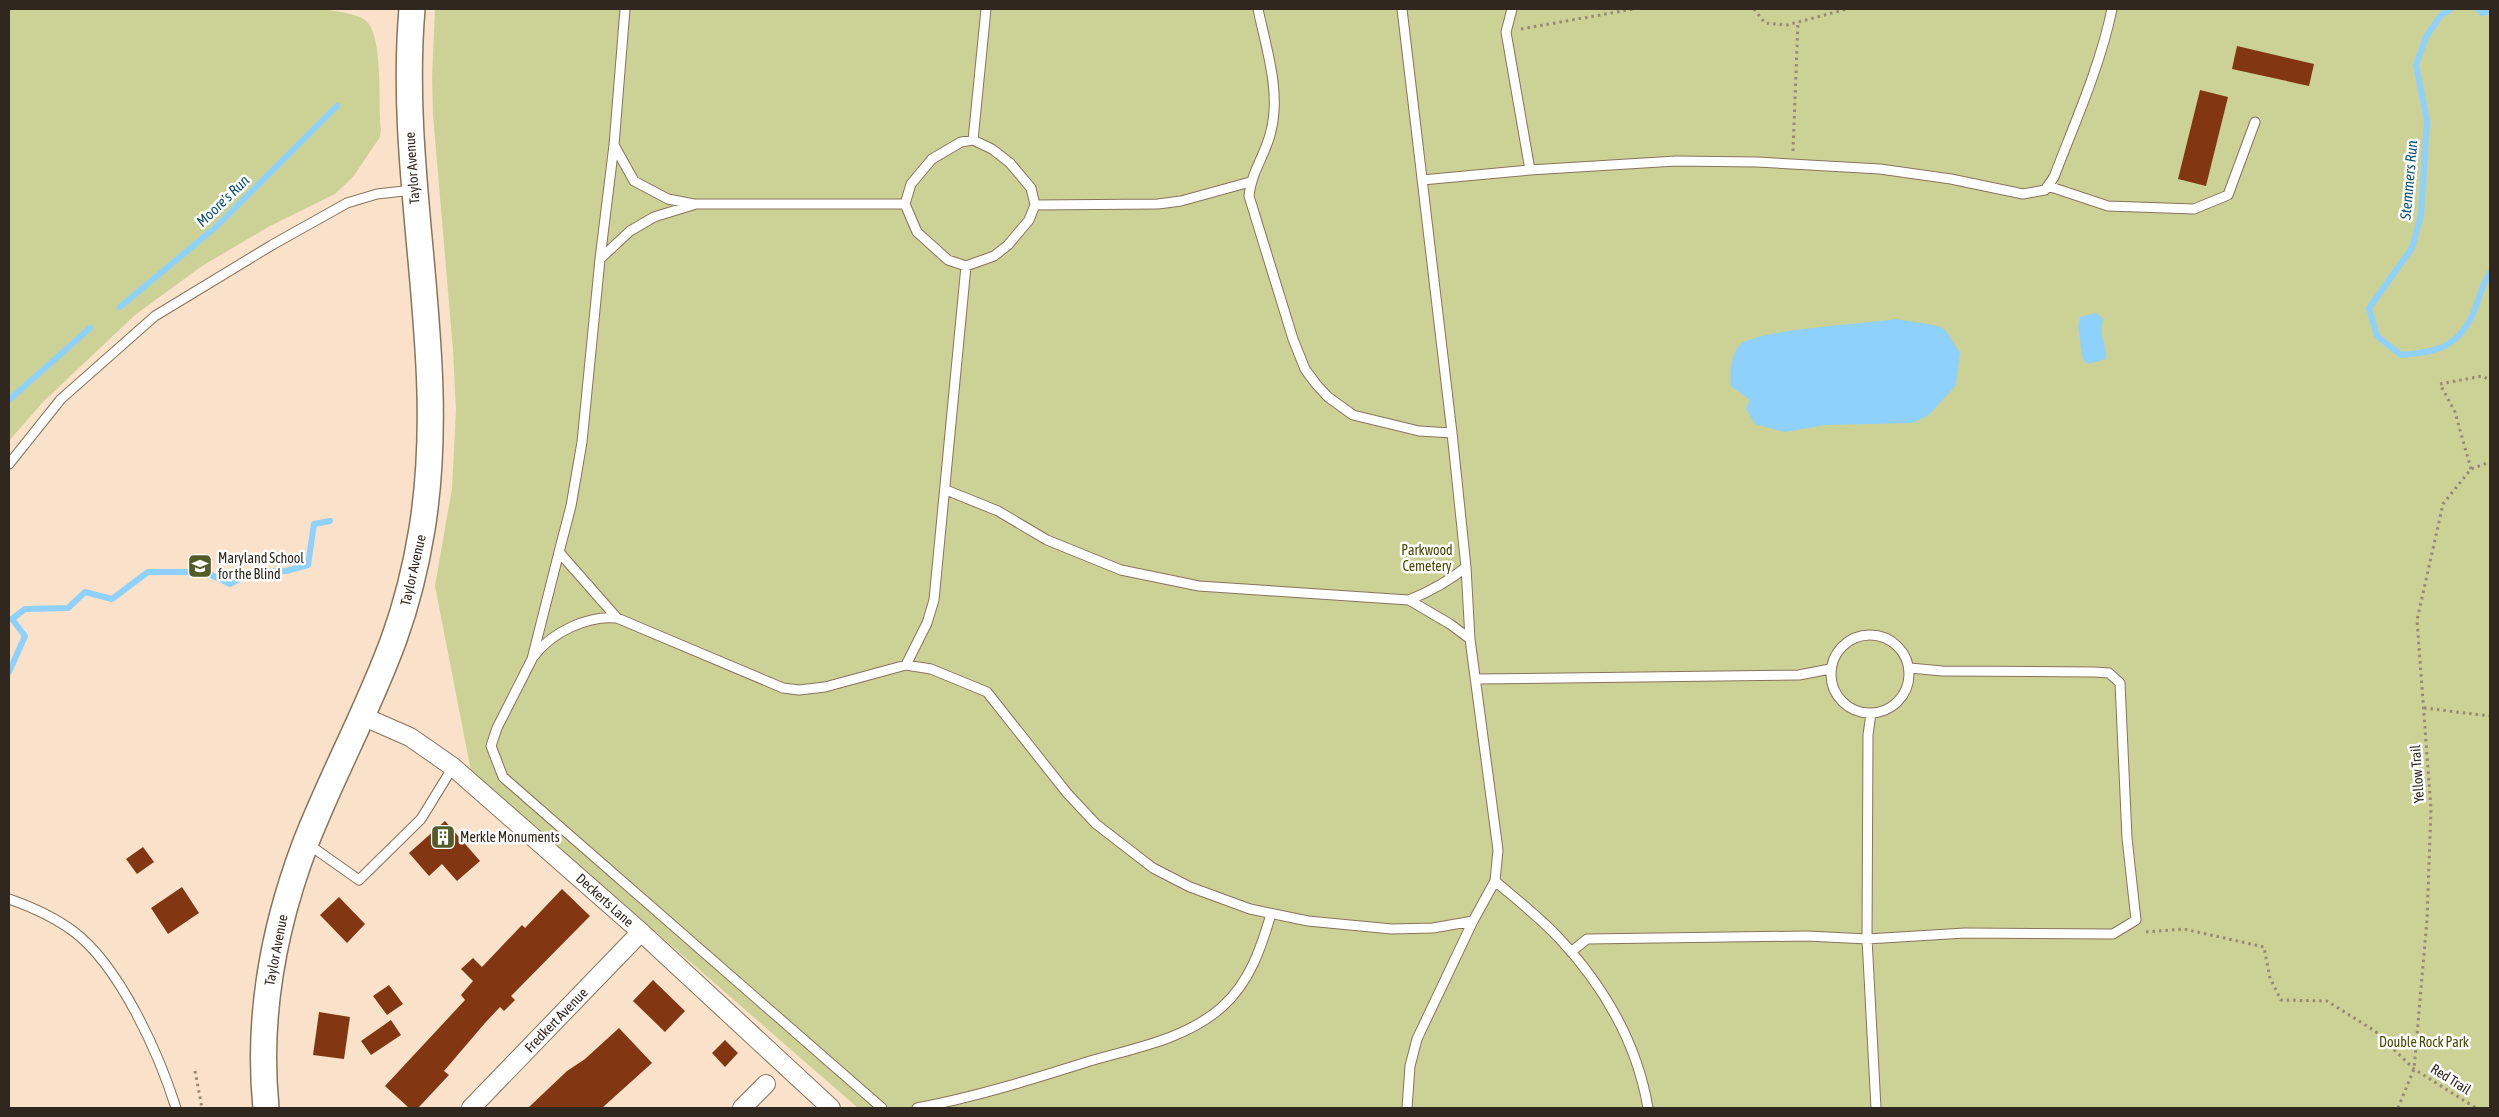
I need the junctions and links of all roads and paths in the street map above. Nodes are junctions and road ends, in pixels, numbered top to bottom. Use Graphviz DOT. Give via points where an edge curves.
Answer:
graph roads {
  1 [pos="412,9"];
  2 [pos="625,9"];
  3 [pos="986,9"];
  4 [pos="1258,9"];
  5 [pos="1402,9"];
  6 [pos="1512,9"];
  7 [pos="1634,9"];
  8 [pos="1754,9"];
  9 [pos="1847,9"];
  10 [pos="2112,9"];
  11 [pos="1798,21"];
  12 [pos="1506,32"];
  13 [pos="2255,122"];
  14 [pos="972,140"];
  15 [pos="614,145"];
  16 [pos="1792,163"];
  17 [pos="1530,170"];
  18 [pos="1422,180"];
  19 [pos="1250,182"];
  20 [pos="2048,186"];
  21 [pos="413,190"];
  22 [pos="696,204"];
  23 [pos="905,204"];
  24 [pos="1035,205"];
  25 [pos="600,258"];
  26 [pos="966,266"];
  27 [pos="2490,380"];
  28 [pos="1452,433"];
  29 [pos="2490,462"];
  30 [pos="9,464"];
  31 [pos="2471,469"];
  32 [pos="946,490"];
  33 [pos="559,552"];
  34 [pos="1466,567"];
  35 [pos="1409,600"];
  36 [pos="617,618"];
  37 [pos="1470,640"];
  38 [pos="532,659"];
  39 [pos="906,665"];
  40 [pos="1910,668"];
  41 [pos="1830,669"];
  42 [pos="1477,679"];
  43 [pos="2424,708"];
  44 [pos="1872,713"];
  45 [pos="362,716"];
  46 [pos="2490,716"];
  47 [pos="452,767"];
  48 [pos="306,842"];
  49 [pos="1495,880"];
  50 [pos="9,899"];
  51 [pos="1271,914"];
  52 [pos="1473,920"];
  53 [pos="641,932"];
  54 [pos="2113,934"];
  55 [pos="1867,939"];
  56 [pos="1571,952"];
  57 [pos="2414,1069"];
  58 [pos="195,1071"];
  59 [pos="766,1084"];
  60 [pos="958,1104"];
  61 [pos="176,1108"];
  62 [pos="202,1108"];
  63 [pos="266,1108"];
  64 [pos="471,1108"];
  65 [pos="742,1108"];
  66 [pos="831,1108"];
  67 [pos="882,1108"];
  68 [pos="917,1108"];
  69 [pos="1407,1108"];
  70 [pos="1648,1108"];
  71 [pos="1876,1108"];
  72 [pos="2398,1108"];
  73 [pos="2476,1108"];
  1 -- 21 [label="main road, Taylor Avenue" via="407,83"];
  2 -- 15 [label="lane"];
  3 -- 14 [label="lane"];
  4 -- 19 [label="lane" via="1275,91 1275,112 1267,146"];
  5 -- 18 [label="lane"];
  6 -- 12 [label="lane"];
  7 -- 12 [label="path"];
  8 -- 11 [label="path" via="1765,22 1787,24"];
  9 -- 11 [label="path"];
  10 -- 20 [label="lane" via="2107,35 2088,88"];
  11 -- 16 [label="path"];
  12 -- 17 [label="lane"];
  13 -- 20 [label="lane" via="2228,195 2194,209 2108,206"];
  14 -- 23 [label="lane" via="961,142 932,159 911,184"];
  14 -- 24 [label="lane" via="992,149 1010,164 1031,188"];
  15 -- 22 [label="lane" via="634,181 668,199"];
  15 -- 25 [label="lane"];
  16 -- 17 [label="lane" via="1676,161"];
  16 -- 20 [label="lane" via="1880,169 2023,194 2045,190"];
  17 -- 18 [label="lane"];
  18 -- 28 [label="lane"];
  19 -- 24 [label="lane" via="1158,204"];
  19 -- 28 [label="lane" via="1249,196 1293,339 1305,369 1316,384 1353,416 1418,431"];
  21 -- 30 [label="lane" via="377,194 348,203 272,244 155,316 61,399"];
  21 -- 45 [label="main road, Taylor Avenue" via="430,381 427,493 408,598"];
  22 -- 23 [label="lane"];
  22 -- 25 [label="lane" via="654,217 630,231"];
  23 -- 26 [label="lane" via="916,232 948,260"];
  24 -- 26 [label="lane" via="1029,220 1008,245 994,256"];
  25 -- 33 [label="lane" via="582,442"];
  26 -- 32 [label="lane"];
  27 -- 31 [label="path" via="2482,376 2440,384 2455,412"];
  28 -- 34 [label="lane"];
  29 -- 31 [label="path"];
  31 -- 43 [label="path, Yellow Trail" via="2443,504 2417,620"];
  32 -- 35 [label="lane" via="998,511 1047,540 1121,570 1199,586"];
  32 -- 39 [label="lane" via="934,600 927,623"];
  33 -- 36 [label="lane"];
  33 -- 38 [label="lane"];
  34 -- 35 [label="lane" via="1437,589"];
  34 -- 37 [label="lane"];
  35 -- 37 [label="lane"];
  36 -- 38 [label="lane" via="594,619 558,634"];
  36 -- 39 [label="lane" via="783,688 825,687"];
  37 -- 42 [label="lane"];
  38 -- 67 [label="lane" via="491,746 503,777"];
  39 -- 51 [label="lane" via="931,670 987,692 1096,824 1153,868 1222,900"];
  40 -- 41 [label="lane" via="1900,647 1880,635 1858,636 1839,648"];
  40 -- 44 [label="lane" via="1907,690 1892,706"];
  40 -- 54 [label="lane" via="2109,673 2120,684 2127,838 2136,920"];
  41 -- 42 [label="lane" via="1799,674"];
  41 -- 44 [label="lane" via="1833,686 1841,700 1855,710"];
  42 -- 49 [label="lane" via="1498,850"];
  43 -- 46 [label="path"];
  43 -- 57 [label="path, Yellow Trail" via="2430,818 2427,920"];
  44 -- 55 [label="lane" via="1868,735"];
  45 -- 47 [label="street, Deckerts Lane" via="410,737"];
  45 -- 48 [label="main road, Taylor Avenue"];
  47 -- 48 [label="lane" via="420,820 359,880"];
  47 -- 53 [label="street, Deckerts Lane"];
  48 -- 63 [label="main road, Taylor Avenue" via="290,887 270,970 264,1055"];
  49 -- 52 [label="lane"];
  49 -- 56 [label="lane"];
  50 -- 61 [label="lane" via="49,916 74,932 98,955 118,982 151,1045"];
  51 -- 52 [label="lane" via="1392,930 1433,928"];
  51 -- 60 [label="lane" via="1246,980 1222,1007 1206,1019 1164,1040"];
  52 -- 69 [label="lane" via="1417,1039 1410,1066"];
  53 -- 64 [label="street, Fredkert Avenue"];
  53 -- 66 [label="street, Deckerts Lane"];
  54 -- 55 [label="lane" via="1965,933"];
  54 -- 57 [label="path, Red Trail" via="2184,929 2264,947 2270,978 2281,1000 2327,1001 2375,1031"];
  55 -- 56 [label="lane" via="1806,936 1587,939"];
  55 -- 71 [label="lane"];
  56 -- 70 [label="lane" via="1606,1000 1626,1037 1644,1084"];
  57 -- 72 [label="path, Yellow Trail"];
  57 -- 73 [label="path, Red Trail"];
  58 -- 62 [label="path"];
  59 -- 65 [label="street"];
  60 -- 68 [label="lane"];
}
